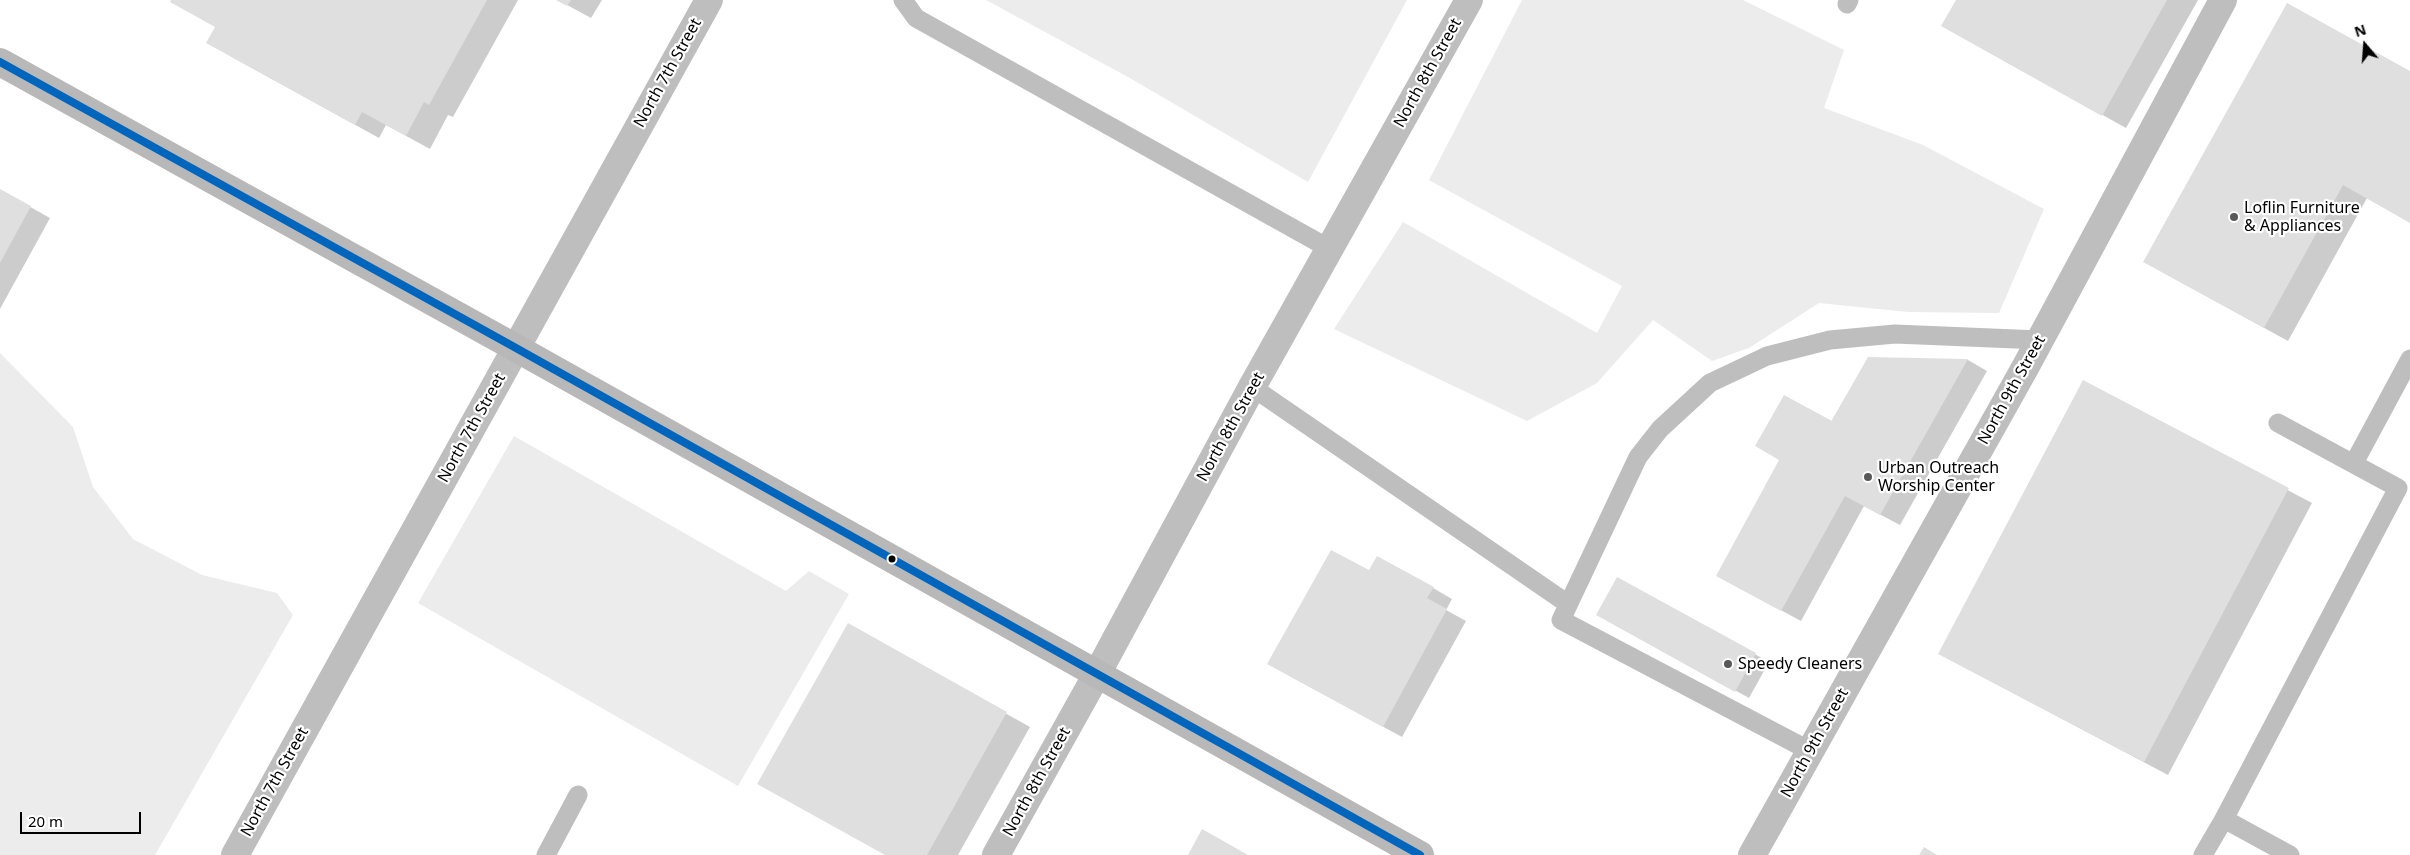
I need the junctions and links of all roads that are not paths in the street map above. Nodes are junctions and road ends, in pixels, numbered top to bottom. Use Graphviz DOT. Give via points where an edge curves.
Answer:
graph roads {
  1 [pos="709,0"];
  2 [pos="903,0"];
  3 [pos="1469,0"];
  4 [pos="2223,0"];
  5 [pos="0,62"];
  6 [pos="1330,249"];
  7 [pos="2040,340"];
  8 [pos="516,348"];
  9 [pos="2410,359"];
  10 [pos="1252,387"];
  11 [pos="2278,423"];
  12 [pos="2354,463"];
  13 [pos="1568,604"];
  14 [pos="1097,674"];
  15 [pos="1810,751"];
  16 [pos="578,796"];
  17 [pos="2224,818"];
  18 [pos="1409,852"];
  19 [pos="235,855"];
  20 [pos="546,855"];
  21 [pos="996,855"];
  22 [pos="1752,855"];
  23 [pos="2203,855"];
  24 [pos="2290,855"];
  1 -- 8 [label="street, North 7th Street"];
  2 -- 6 [label="lane" via="916,18"];
  3 -- 6 [label="street, North 8th Street"];
  4 -- 7 [label="street, North 9th Street"];
  5 -- 8 [label="street"];
  6 -- 10 [label="street, North 8th Street"];
  7 -- 13 [label="lane" via="1895,334 1830,340 1767,356 1710,383 1660,429 1638,457"];
  7 -- 15 [label="street, North 9th Street"];
  8 -- 14 [label="street"];
  8 -- 19 [label="street, North 7th Street"];
  9 -- 12 [label="lane"];
  10 -- 13 [label="lane"];
  10 -- 14 [label="street, North 8th Street"];
  11 -- 12 [label="lane"];
  12 -- 17 [label="lane" via="2398,488"];
  13 -- 15 [label="lane" via="1561,620"];
  14 -- 18 [label="street"];
  14 -- 21 [label="street, North 8th Street"];
  15 -- 22 [label="street, North 9th Street"];
  16 -- 20 [label="lane"];
  17 -- 23 [label="lane"];
  17 -- 24 [label="lane"];
}
